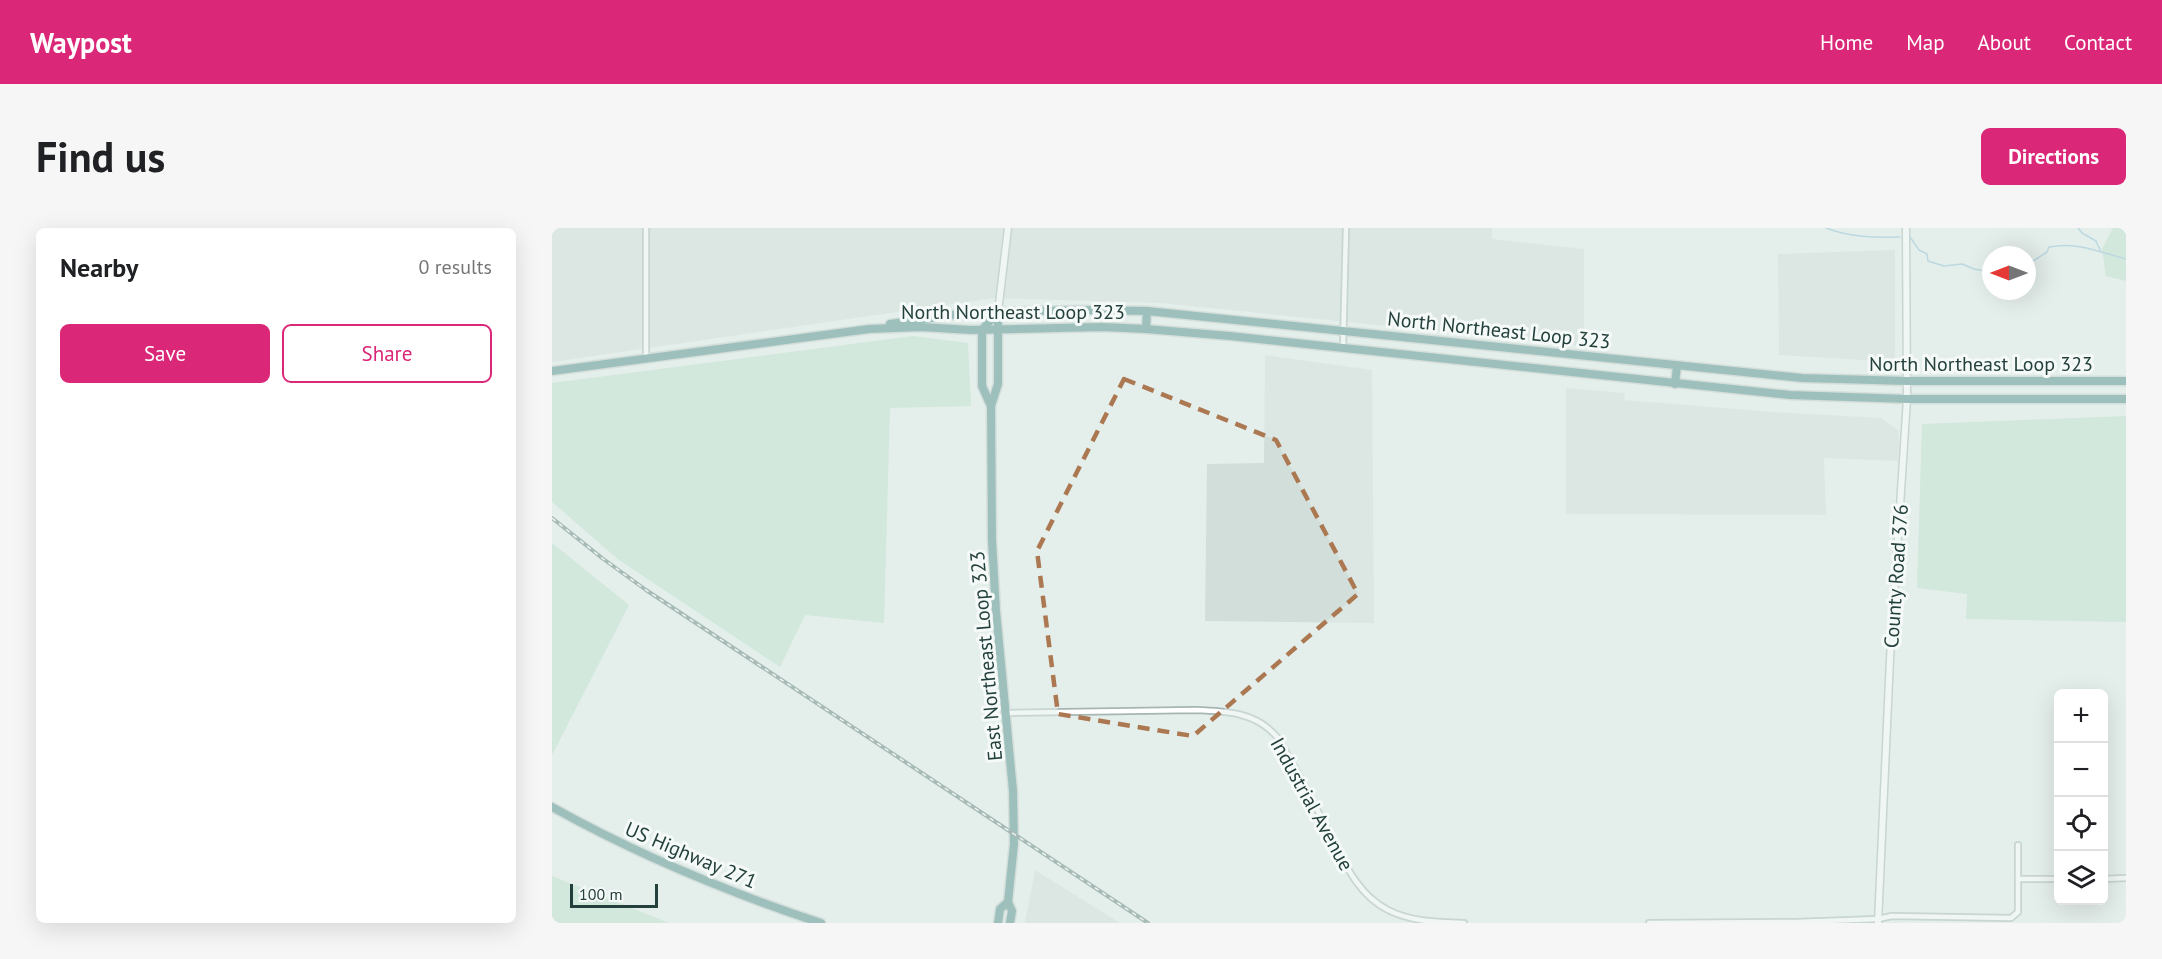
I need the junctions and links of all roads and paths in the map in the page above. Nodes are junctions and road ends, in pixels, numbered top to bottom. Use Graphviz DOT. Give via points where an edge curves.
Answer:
graph roads {
  1 [pos="646,228"];
  2 [pos="1008,228"];
  3 [pos="1346,228"];
  4 [pos="1906,228"];
  5 [pos="1147,311"];
  6 [pos="998,312"];
  7 [pos="1146,328"];
  8 [pos="869,329"];
  9 [pos="998,329"];
  10 [pos="982,330"];
  11 [pos="1343,330"];
  12 [pos="1407,337"];
  13 [pos="1343,348"];
  14 [pos="1405,355"];
  15 [pos="646,359"];
  16 [pos="1677,366"];
  17 [pos="552,371"];
  18 [pos="1907,381"];
  19 [pos="2126,381"];
  20 [pos="1675,384"];
  21 [pos="1907,399"];
  22 [pos="2126,399"];
  23 [pos="992,406"];
  24 [pos="1006,713"];
  25 [pos="552,807"];
  26 [pos="2018,845"];
  27 [pos="2126,878"];
  28 [pos="2019,879"];
  29 [pos="2054,879"];
  30 [pos="2108,879"];
  31 [pos="1008,902"];
  32 [pos="796,919"];
  33 [pos="1878,921"];
  34 [pos="821,923"];
  35 [pos="998,923"];
  36 [pos="1010,923"];
  37 [pos="1464,923"];
  38 [pos="1649,923"];
  1 -- 15 [label="street"];
  2 -- 6 [label="street"];
  3 -- 11 [label="street"];
  4 -- 18 [label="street, County Road 376"];
  5 -- 6 [label="highway, North Northeast Loop 323"];
  5 -- 7 [label="highway"];
  5 -- 11 [label="highway, North Northeast Loop 323"];
  6 -- 8 [label="highway, North Northeast Loop 323" via="959,314"];
  6 -- 9 [label="highway, East Northeast Loop 323"];
  6 -- 10 [label="highway"];
  7 -- 9 [label="highway, North Northeast Loop 323"];
  7 -- 13 [label="highway, North Northeast Loop 323"];
  8 -- 10 [label="highway, North Northeast Loop 323"];
  8 -- 15 [label="highway, North Northeast Loop 323"];
  9 -- 10 [label="highway, North Northeast Loop 323"];
  9 -- 23 [label="highway, East Northeast Loop 323" via="998,384"];
  10 -- 23 [label="highway, East Northeast Loop 323" via="982,386"];
  11 -- 12 [label="highway, North Northeast Loop 323"];
  11 -- 13 [label="street"];
  12 -- 14 [label="highway"];
  12 -- 16 [label="highway, North Northeast Loop 323"];
  13 -- 14 [label="highway, North Northeast Loop 323"];
  14 -- 20 [label="highway, North Northeast Loop 323"];
  15 -- 17 [label="highway, North Northeast Loop 323"];
  16 -- 18 [label="highway, North Northeast Loop 323" via="1802,378"];
  16 -- 20 [label="highway"];
  18 -- 19 [label="highway, North Northeast Loop 323"];
  18 -- 21 [label="street, County Road 376"];
  20 -- 21 [label="highway, North Northeast Loop 323" via="1790,395"];
  21 -- 22 [label="highway, North Northeast Loop 323"];
  21 -- 33 [label="street, County Road 376"];
  23 -- 24 [label="highway, East Northeast Loop 323" via="993,578"];
  24 -- 31 [label="highway, East Northeast Loop 323" via="1014,814"];
  24 -- 37 [label="street, Industrial Avenue" via="1218,711 1247,716 1277,737 1353,877 1369,898 1404,916"];
  25 -- 32 [label="highway, US Highway 271" via="662,863"];
  26 -- 28 [label="street"];
  27 -- 30 [label="street"];
  28 -- 29 [label="street"];
  28 -- 33 [label="street" via="2017,915 2009,918 1892,916"];
  31 -- 35 [label="highway, East Northeast Loop 323" via="1000,909"];
  31 -- 36 [label="highway, East Northeast Loop 323" via="1012,911"];
  32 -- 34 [label="highway, US Highway 271"];
  33 -- 38 [label="street"];
}
